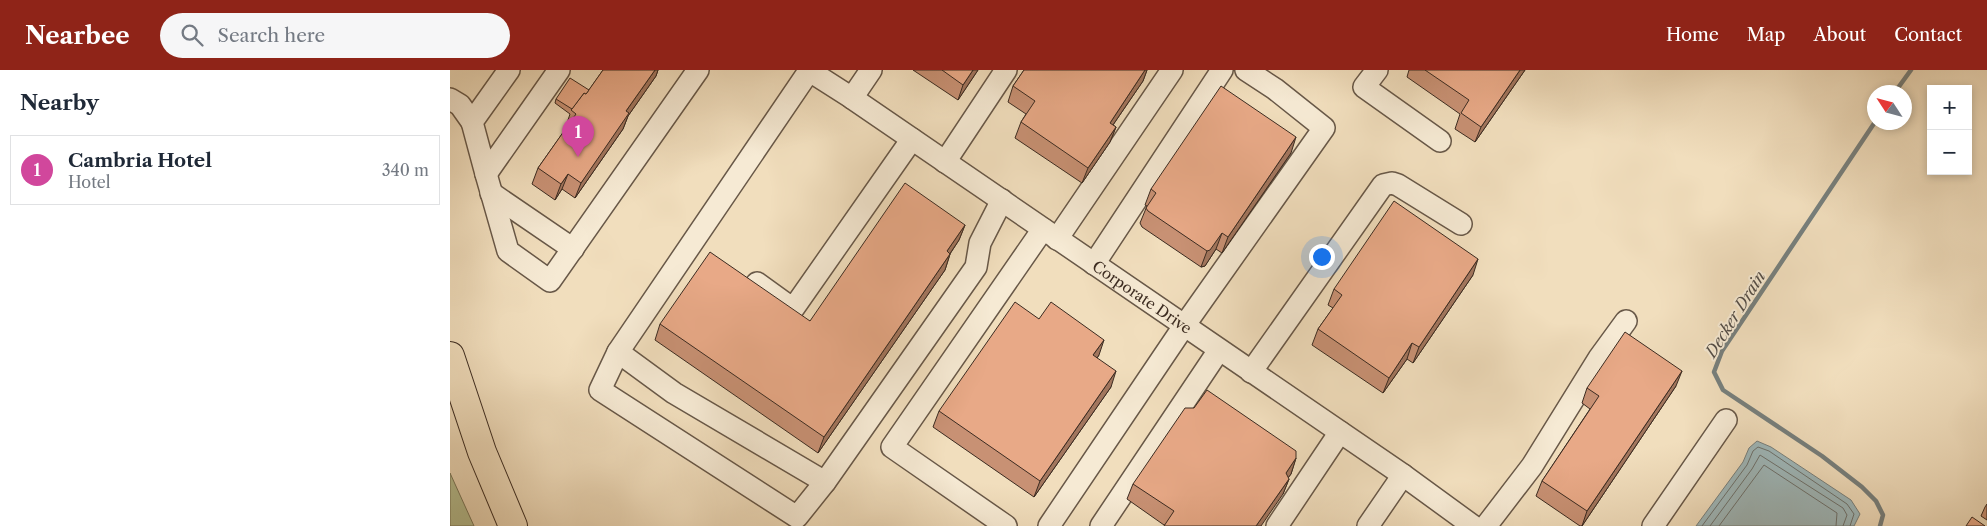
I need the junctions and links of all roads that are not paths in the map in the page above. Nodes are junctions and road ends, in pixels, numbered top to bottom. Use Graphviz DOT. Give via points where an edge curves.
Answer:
graph roads {
  1 [pos="560,70"];
  2 [pos="698,70"];
  3 [pos="808,70"];
  4 [pos="871,70"];
  5 [pos="1006,70"];
  6 [pos="1172,70"];
  7 [pos="1222,70"];
  8 [pos="1246,70"];
  9 [pos="1376,70"];
  10 [pos="501,73"];
  11 [pos="852,98"];
  12 [pos="450,99"];
  13 [pos="472,122"];
  14 [pos="912,139"];
  15 [pos="1440,141"];
  16 [pos="945,162"];
  17 [pos="488,183"];
  18 [pos="1002,200"];
  19 [pos="1461,224"];
  20 [pos="1050,234"];
  21 [pos="573,248"];
  22 [pos="1094,264"];
  23 [pos="756,283"];
  24 [pos="1626,321"];
  25 [pos="1184,326"];
  26 [pos="1219,350"];
  27 [pos="618,352"];
  28 [pos="450,356"];
  29 [pos="1251,372"];
  30 [pos="1726,420"];
  31 [pos="1340,432"];
  32 [pos="1403,475"];
  33 [pos="825,482"];
  34 [pos="1473,525"];
  35 [pos="513,526"];
  36 [pos="1006,526"];
  37 [pos="1049,526"];
  38 [pos="1102,526"];
  39 [pos="1277,526"];
  40 [pos="1368,526"];
  41 [pos="1653,526"];
  1 -- 17 [label="street"];
  2 -- 21 [label="street"];
  3 -- 11 [label="street, Corporate Drive"];
  3 -- 27 [label="street"];
  4 -- 11 [label="street"];
  5 -- 16 [label="street"];
  6 -- 20 [label="street"];
  7 -- 22 [label="street"];
  8 -- 25 [label="street" via="1324,128"];
  9 -- 15 [label="street" via="1364,87"];
  10 -- 13 [label="street"];
  11 -- 14 [label="street, Corporate Drive"];
  12 -- 13 [label="street" via="460,105"];
  13 -- 17 [label="street"];
  14 -- 16 [label="street, Corporate Drive"];
  14 -- 23 [label="street" via="793,309"];
  16 -- 18 [label="street, Corporate Drive"];
  17 -- 21 [label="street"];
  17 -- 21 [label="street" via="508,251 550,281"];
  18 -- 20 [label="street, Corporate Drive"];
  18 -- 33 [label="street" via="980,243 976,267"];
  19 -- 29 [label="street" via="1398,185 1384,185"];
  20 -- 22 [label="street, Corporate Drive"];
  20 -- 36 [label="street" via="892,447"];
  22 -- 25 [label="street, Corporate Drive"];
  24 -- 34 [label="street" via="1599,358 1532,466"];
  25 -- 26 [label="street, Corporate Drive"];
  25 -- 37 [label="street"];
  26 -- 29 [label="street, Corporate Drive"];
  26 -- 38 [label="street"];
  27 -- 33 [label="street" via="674,393"];
  27 -- 33 [label="street" via="600,390 797,517"];
  28 -- 35 [label="highway" via="482,452"];
  29 -- 31 [label="street, Corporate Drive"];
  30 -- 41 [label="street"];
  31 -- 32 [label="street, Corporate Drive"];
  31 -- 39 [label="street"];
  32 -- 34 [label="street, Corporate Drive"];
  32 -- 40 [label="street"];
}
